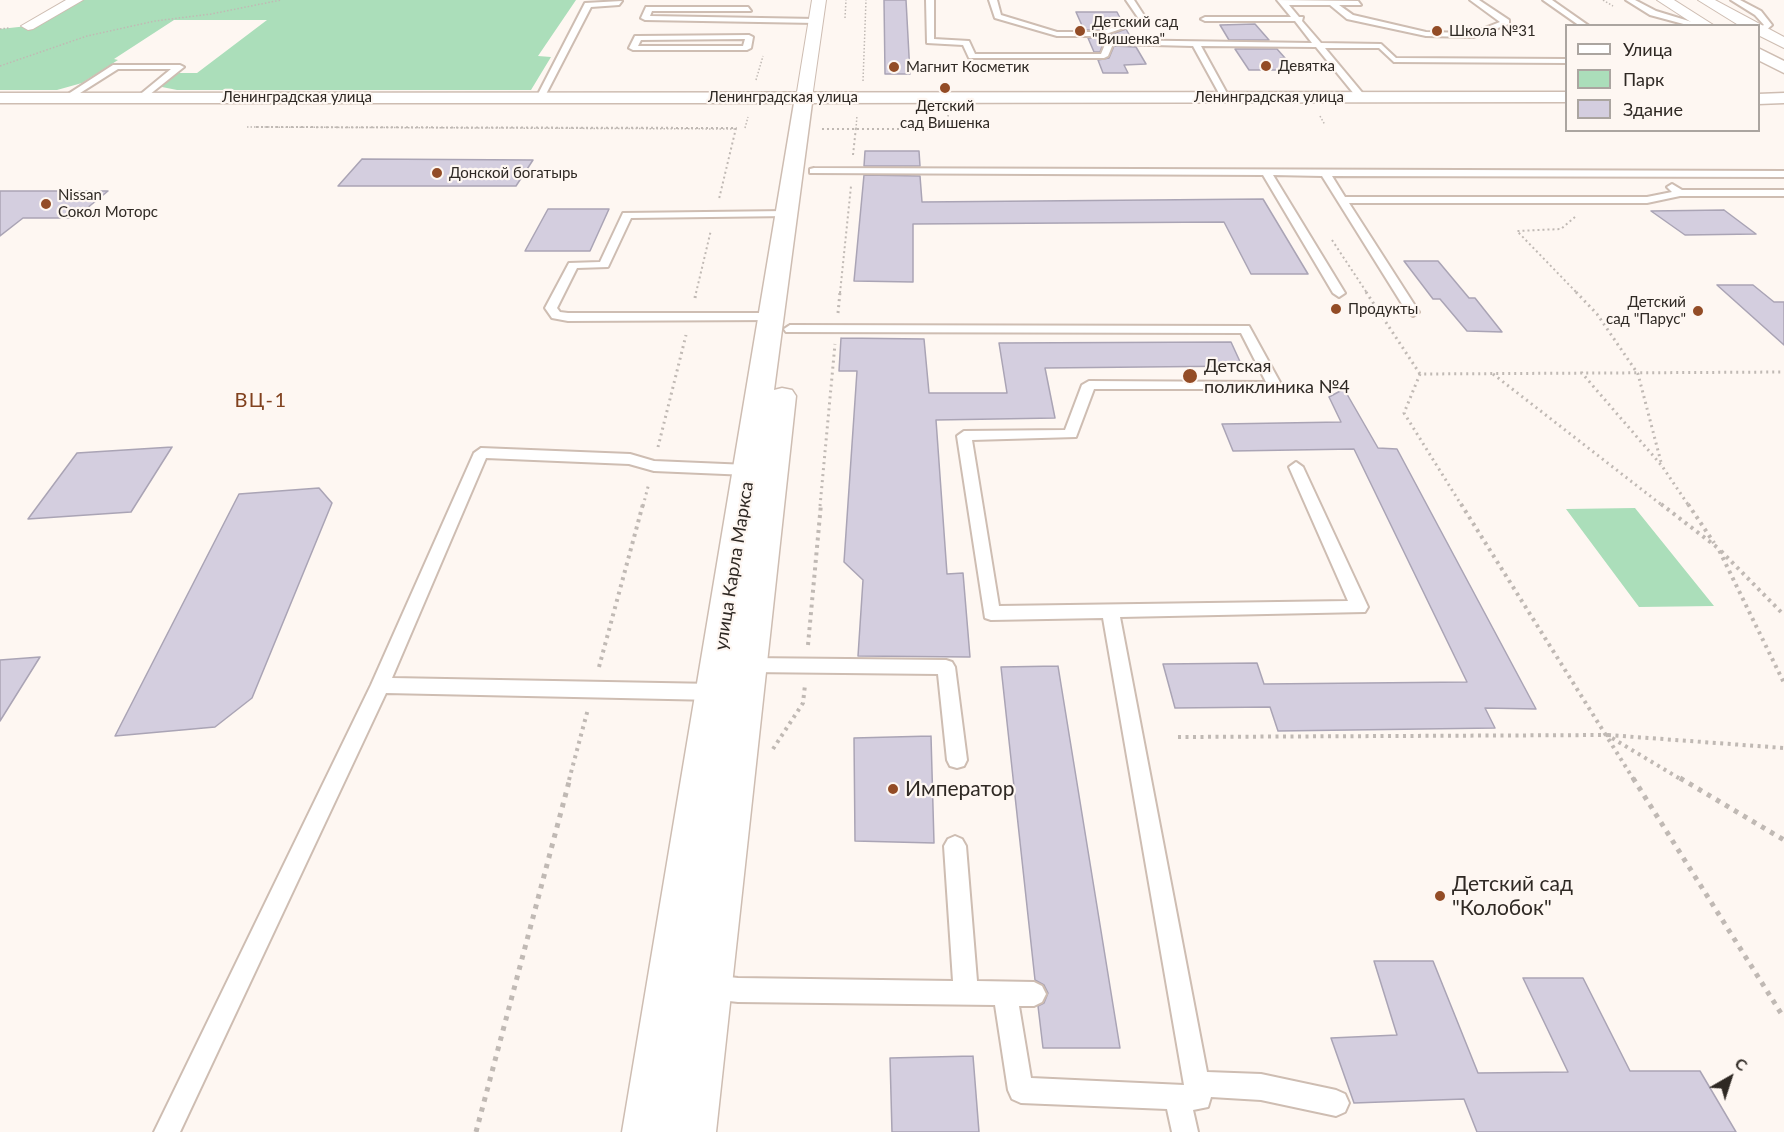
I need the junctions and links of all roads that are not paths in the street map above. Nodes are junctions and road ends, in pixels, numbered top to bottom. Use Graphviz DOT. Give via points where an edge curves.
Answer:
graph roads {
  1 [pos="76,0"];
  2 [pos="819,0"];
  3 [pos="930,0"];
  4 [pos="993,0"];
  5 [pos="1130,0"];
  6 [pos="1474,0"];
  7 [pos="1547,0"];
  8 [pos="1630,0"];
  9 [pos="1664,0"];
  10 [pos="1705,0"];
  11 [pos="1735,0"];
  12 [pos="1282,1"];
  13 [pos="1329,1"];
  14 [pos="620,3"];
  15 [pos="1358,3"];
  16 [pos="748,9"];
  17 [pos="1205,19"];
  18 [pos="1300,20"];
  19 [pos="815,24"];
  20 [pos="1583,24"];
  21 [pos="1694,24"];
  22 [pos="1705,24"];
  23 [pos="1749,24"];
  24 [pos="28,26"];
  25 [pos="1128,26"];
  26 [pos="644,28"];
  27 [pos="678,28"];
  28 [pos="1138,29"];
  29 [pos="1148,32"];
  30 [pos="1769,35"];
  31 [pos="638,38"];
  32 [pos="1192,44"];
  33 [pos="1319,46"];
  34 [pos="1760,54"];
  35 [pos="1565,61"];
  36 [pos="1784,68"];
  37 [pos="141,97"];
  38 [pos="1362,97"];
  39 [pos="1760,97"];
  40 [pos="1784,97"];
  41 [pos="0,98"];
  42 [pos="66,98"];
  43 [pos="540,98"];
  44 [pos="753,98"];
  45 [pos="860,98"];
  46 [pos="1225,98"];
  47 [pos="1565,98"];
  48 [pos="822,108"];
  49 [pos="814,171"];
  50 [pos="1266,172"];
  51 [pos="1325,172"];
  52 [pos="1658,174"];
  53 [pos="1784,174"];
  54 [pos="1680,193"];
  55 [pos="1784,193"];
  56 [pos="1342,200"];
  57 [pos="787,214"];
  58 [pos="1339,293"];
  59 [pos="1413,312"];
  60 [pos="781,323"];
  61 [pos="1296,467"];
  62 [pos="748,470"];
  63 [pos="1110,611"];
  64 [pos="748,665"];
  65 [pos="380,685"];
  66 [pos="715,692"];
  67 [pos="957,760"];
  68 [pos="955,846"];
  69 [pos="708,987"];
  70 [pos="966,993"];
  71 [pos="1005,993"];
  72 [pos="1034,994"];
  73 [pos="1188,1091"];
  74 [pos="1336,1103"];
  75 [pos="167,1132"];
  76 [pos="648,1132"];
  77 [pos="690,1132"];
  78 [pos="1185,1132"];
  1 -- 24 [label="street"];
  2 -- 19 [label="street, улица Карла Маркса"];
  3 -- 32 [label="lane" via="930,41 966,43 972,56 1104,56 1110,42"];
  4 -- 25 [label="lane" via="999,16 1057,33 1100,34"];
  5 -- 25 [label="lane" via="1143,20"];
  6 -- 13 [label="lane" via="1506,22 1473,35 1426,34 1350,17"];
  7 -- 20 [label="lane"];
  8 -- 21 [label="lane" via="1653,13"];
  9 -- 22 [label="street"];
  10 -- 23 [label="street"];
  11 -- 30 [label="lane" via="1758,13 1768,25"];
  12 -- 13 [label="lane"];
  12 -- 18 [label="lane"];
  13 -- 15 [label="lane"];
  14 -- 43 [label="lane" via="588,4"];
  16 -- 19 [label="lane" via="649,9 645,18"];
  17 -- 18 [label="lane"];
  18 -- 33 [label="lane"];
  19 -- 27 [label="lane"];
  19 -- 48 [label="street, улица Карла Маркса"];
  25 -- 28 [label="lane"];
  26 -- 31 [label="lane"];
  29 -- 32 [label="lane"];
  31 -- 31 [label="lane" via="661,38 749,37 747,48 633,48"];
  32 -- 33 [label="lane"];
  32 -- 46 [label="lane"];
  33 -- 35 [label="lane" via="1381,46 1394,60"];
  33 -- 38 [label="lane"];
  34 -- 36 [label="street"];
  37 -- 42 [label="street, Ленинградская улица"];
  37 -- 42 [label="lane" via="180,67 116,67"];
  37 -- 43 [label="street, Ленинградская улица"];
  38 -- 45 [label="street"];
  38 -- 46 [label="street, Ленинградская улица"];
  38 -- 47 [label="street"];
  39 -- 40 [label="street"];
  41 -- 42 [label="street, Ленинградская улица"];
  41 -- 44 [label="street"];
  43 -- 44 [label="street, Ленинградская улица"];
  44 -- 48 [label="street"];
  45 -- 46 [label="street, Ленинградская улица"];
  45 -- 48 [label="street"];
  48 -- 49 [label="street, улица Карла Маркса"];
  48 -- 57 [label="street, улица Карла Маркса"];
  49 -- 50 [label="lane"];
  49 -- 60 [label="street, улица Карла Маркса"];
  50 -- 51 [label="lane"];
  50 -- 58 [label="lane"];
  51 -- 52 [label="lane"];
  51 -- 56 [label="lane"];
  52 -- 53 [label="lane"];
  52 -- 54 [label="lane"];
  54 -- 55 [label="lane"];
  54 -- 56 [label="lane" via="1647,201"];
  56 -- 59 [label="lane"];
  57 -- 60 [label="street, улица Карла Маркса"];
  57 -- 60 [label="lane" via="627,215 604,265 573,265 551,308 555,315 568,317 690,317"];
  60 -- 62 [label="street, улица Карла Маркса"];
  60 -- 63 [label="lane" via="836,329 1245,329 1275,386 1089,385 1071,434 963,436 992,613"];
  60 -- 64 [label="street, улица Карла Маркса"];
  61 -- 63 [label="lane" via="1359,607"];
  62 -- 65 [label="lane" via="654,466 630,459 481,453"];
  62 -- 66 [label="street, улица Карла Маркса"];
  63 -- 73 [label="lane"];
  64 -- 67 [label="lane" via="946,667"];
  64 -- 69 [label="street, улица Карла Маркса"];
  65 -- 66 [label="lane"];
  65 -- 75 [label="lane"];
  66 -- 76 [label="street, улица Карла Маркса"];
  68 -- 70 [label="lane"];
  69 -- 70 [label="lane"];
  69 -- 77 [label="street, улица Карла Маркса"];
  70 -- 71 [label="lane"];
  71 -- 72 [label="lane"];
  71 -- 73 [label="lane" via="1021,1090"];
  73 -- 74 [label="lane" via="1261,1087"];
  73 -- 78 [label="lane"];
}
